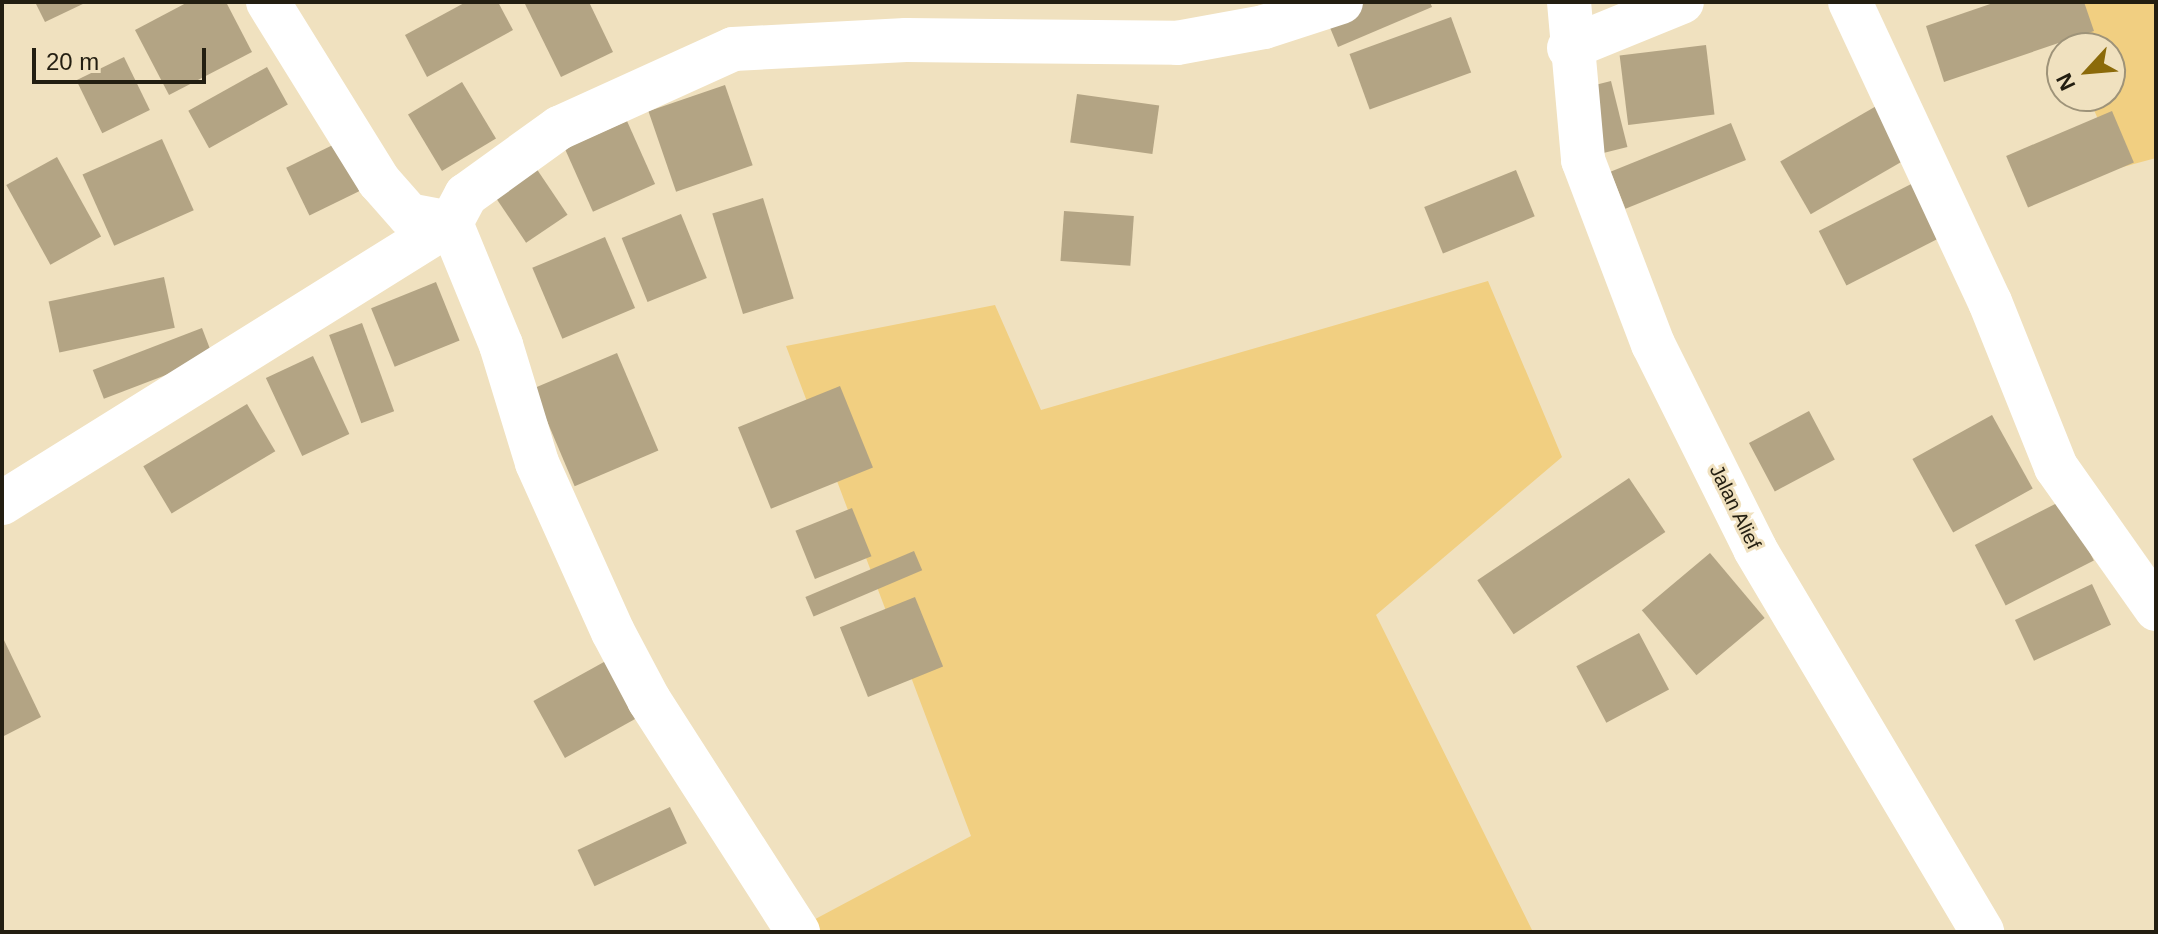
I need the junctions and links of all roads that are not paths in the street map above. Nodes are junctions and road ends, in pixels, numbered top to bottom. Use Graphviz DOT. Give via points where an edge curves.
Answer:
graph roads {
  1 [pos="268,2"];
  2 [pos="1341,2"];
  3 [pos="1569,2"];
  4 [pos="1682,2"];
  5 [pos="1850,2"];
  6 [pos="1569,48"];
  7 [pos="451,223"];
  8 [pos="2,503"];
  9 [pos="2156,609"];
  10 [pos="798,932"];
  11 [pos="1982,932"];
  1 -- 7 [label="street" via="379,181 409,215"];
  2 -- 7 [label="street" via="1264,27 1177,43 906,40 733,49 559,128 466,195"];
  3 -- 6 [label="street, Jalan Alief"];
  4 -- 6 [label="street"];
  5 -- 9 [label="street" via="1990,302 2056,467"];
  6 -- 11 [label="street, Jalan Alief" via="1583,160 1653,344 1755,549"];
  7 -- 8 [label="street"];
  7 -- 10 [label="street" via="501,345 537,463 613,632 649,700"];
}
